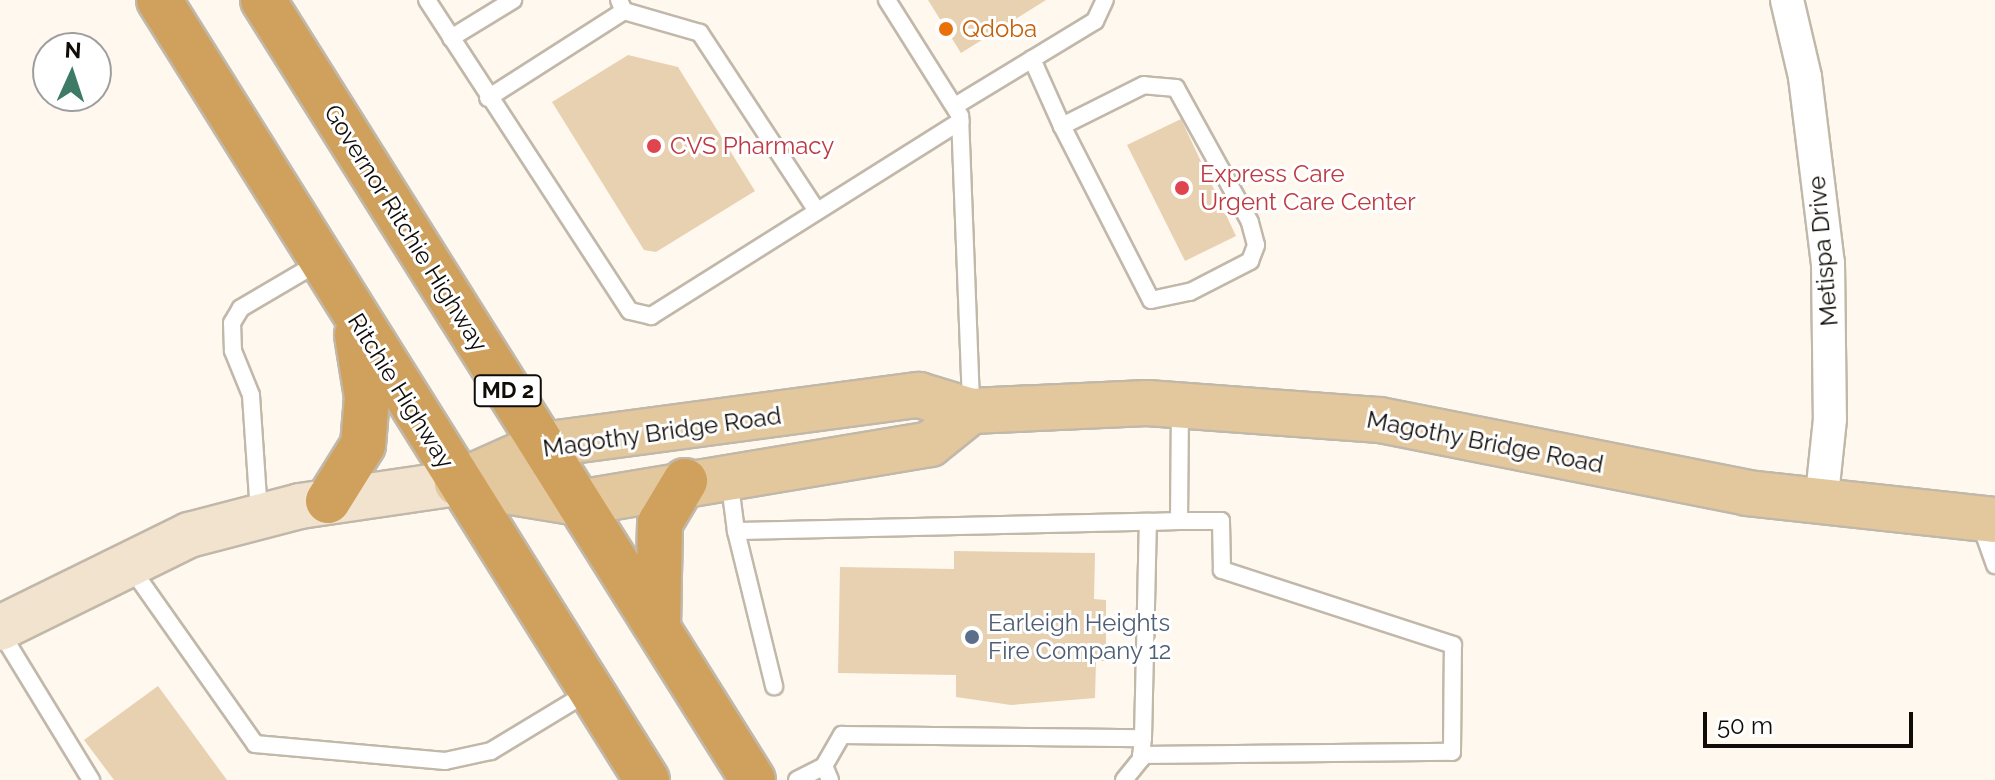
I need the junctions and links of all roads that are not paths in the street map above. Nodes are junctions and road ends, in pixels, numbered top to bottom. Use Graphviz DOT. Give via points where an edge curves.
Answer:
graph roads {
  1 [pos="159,0"];
  2 [pos="263,0"];
  3 [pos="427,0"];
  4 [pos="513,0"];
  5 [pos="887,0"];
  6 [pos="1105,0"];
  7 [pos="1787,0"];
  8 [pos="621,6"];
  9 [pos="451,38"];
  10 [pos="1032,59"];
  11 [pos="488,98"];
  12 [pos="958,114"];
  13 [pos="1062,126"];
  14 [pos="817,211"];
  15 [pos="321,261"];
  16 [pos="353,313"];
  17 [pos="1180,405"];
  18 [pos="971,411"];
  19 [pos="542,445"];
  20 [pos="729,477"];
  21 [pos="685,481"];
  22 [pos="457,483"];
  23 [pos="328,501"];
  24 [pos="578,503"];
  25 [pos="1821,505"];
  26 [pos="259,515"];
  27 [pos="1987,519"];
  28 [pos="1179,521"];
  29 [pos="1148,522"];
  30 [pos="736,531"];
  31 [pos="127,563"];
  32 [pos="1995,565"];
  33 [pos="658,629"];
  34 [pos="0,630"];
  35 [pos="774,686"];
  36 [pos="591,691"];
  37 [pos="1142,747"];
  38 [pos="827,773"];
  39 [pos="91,780"];
  40 [pos="647,780"];
  41 [pos="753,780"];
  42 [pos="797,780"];
  43 [pos="1124,780"];
  1 -- 15 [label="highway, Ritchie Highway"];
  2 -- 19 [label="highway, Governor Ritchie Highway / MD 2"];
  3 -- 9 [label="lane"];
  4 -- 9 [label="lane"];
  5 -- 12 [label="lane"];
  6 -- 10 [label="lane" via="1095,21"];
  7 -- 25 [label="street, Metispa Drive" via="1805,77 1828,263 1830,419"];
  8 -- 11 [label="lane"];
  8 -- 14 [label="lane" via="700,33"];
  9 -- 11 [label="lane"];
  10 -- 12 [label="lane"];
  10 -- 13 [label="lane"];
  11 -- 14 [label="lane" via="630,311 651,316"];
  12 -- 14 [label="lane"];
  12 -- 18 [label="lane"];
  13 -- 13 [label="lane" via="1144,85 1176,88 1250,222 1256,245 1250,261 1190,292 1151,300"];
  15 -- 16 [label="highway, Ritchie Highway"];
  15 -- 26 [label="lane" via="241,308 232,323 233,351 251,395"];
  16 -- 22 [label="highway, Ritchie Highway"];
  16 -- 23 [label="highway" via="367,397 363,445"];
  17 -- 18 [label="main road, Magothy Bridge Road" via="1047,402"];
  17 -- 25 [label="main road, Magothy Bridge Road" via="1441,429"];
  17 -- 28 [label="lane"];
  18 -- 19 [label="main road, Magothy Bridge Road" via="919,395"];
  18 -- 20 [label="main road, Magothy Bridge Road" via="930,444"];
  19 -- 22 [label="main road, Magothy Bridge Road"];
  19 -- 24 [label="highway, Governor Ritchie Highway / MD 2"];
  20 -- 21 [label="main road, Magothy Bridge Road"];
  20 -- 30 [label="lane"];
  21 -- 24 [label="main road, Magothy Bridge Road"];
  21 -- 33 [label="highway" via="660,523"];
  22 -- 23 [label="street"];
  22 -- 24 [label="main road, Magothy Bridge Road"];
  22 -- 36 [label="highway, Ritchie Highway"];
  23 -- 26 [label="street"];
  24 -- 33 [label="highway, Governor Ritchie Highway / MD 2"];
  25 -- 27 [label="main road, Magothy Bridge Road"];
  26 -- 31 [label="street"];
  27 -- 32 [label="lane"];
  28 -- 29 [label="lane"];
  28 -- 37 [label="lane" via="1221,521 1222,570 1453,645 1452,752"];
  29 -- 30 [label="lane"];
  29 -- 37 [label="lane"];
  30 -- 35 [label="lane"];
  31 -- 34 [label="street"];
  31 -- 36 [label="lane" via="255,744 445,761 491,751"];
  33 -- 41 [label="highway, Governor Ritchie Highway / MD 2"];
  34 -- 39 [label="lane"];
  36 -- 40 [label="highway, Ritchie Highway"];
  37 -- 38 [label="lane" via="842,735"];
  37 -- 43 [label="lane"];
  38 -- 42 [label="lane"];
}
